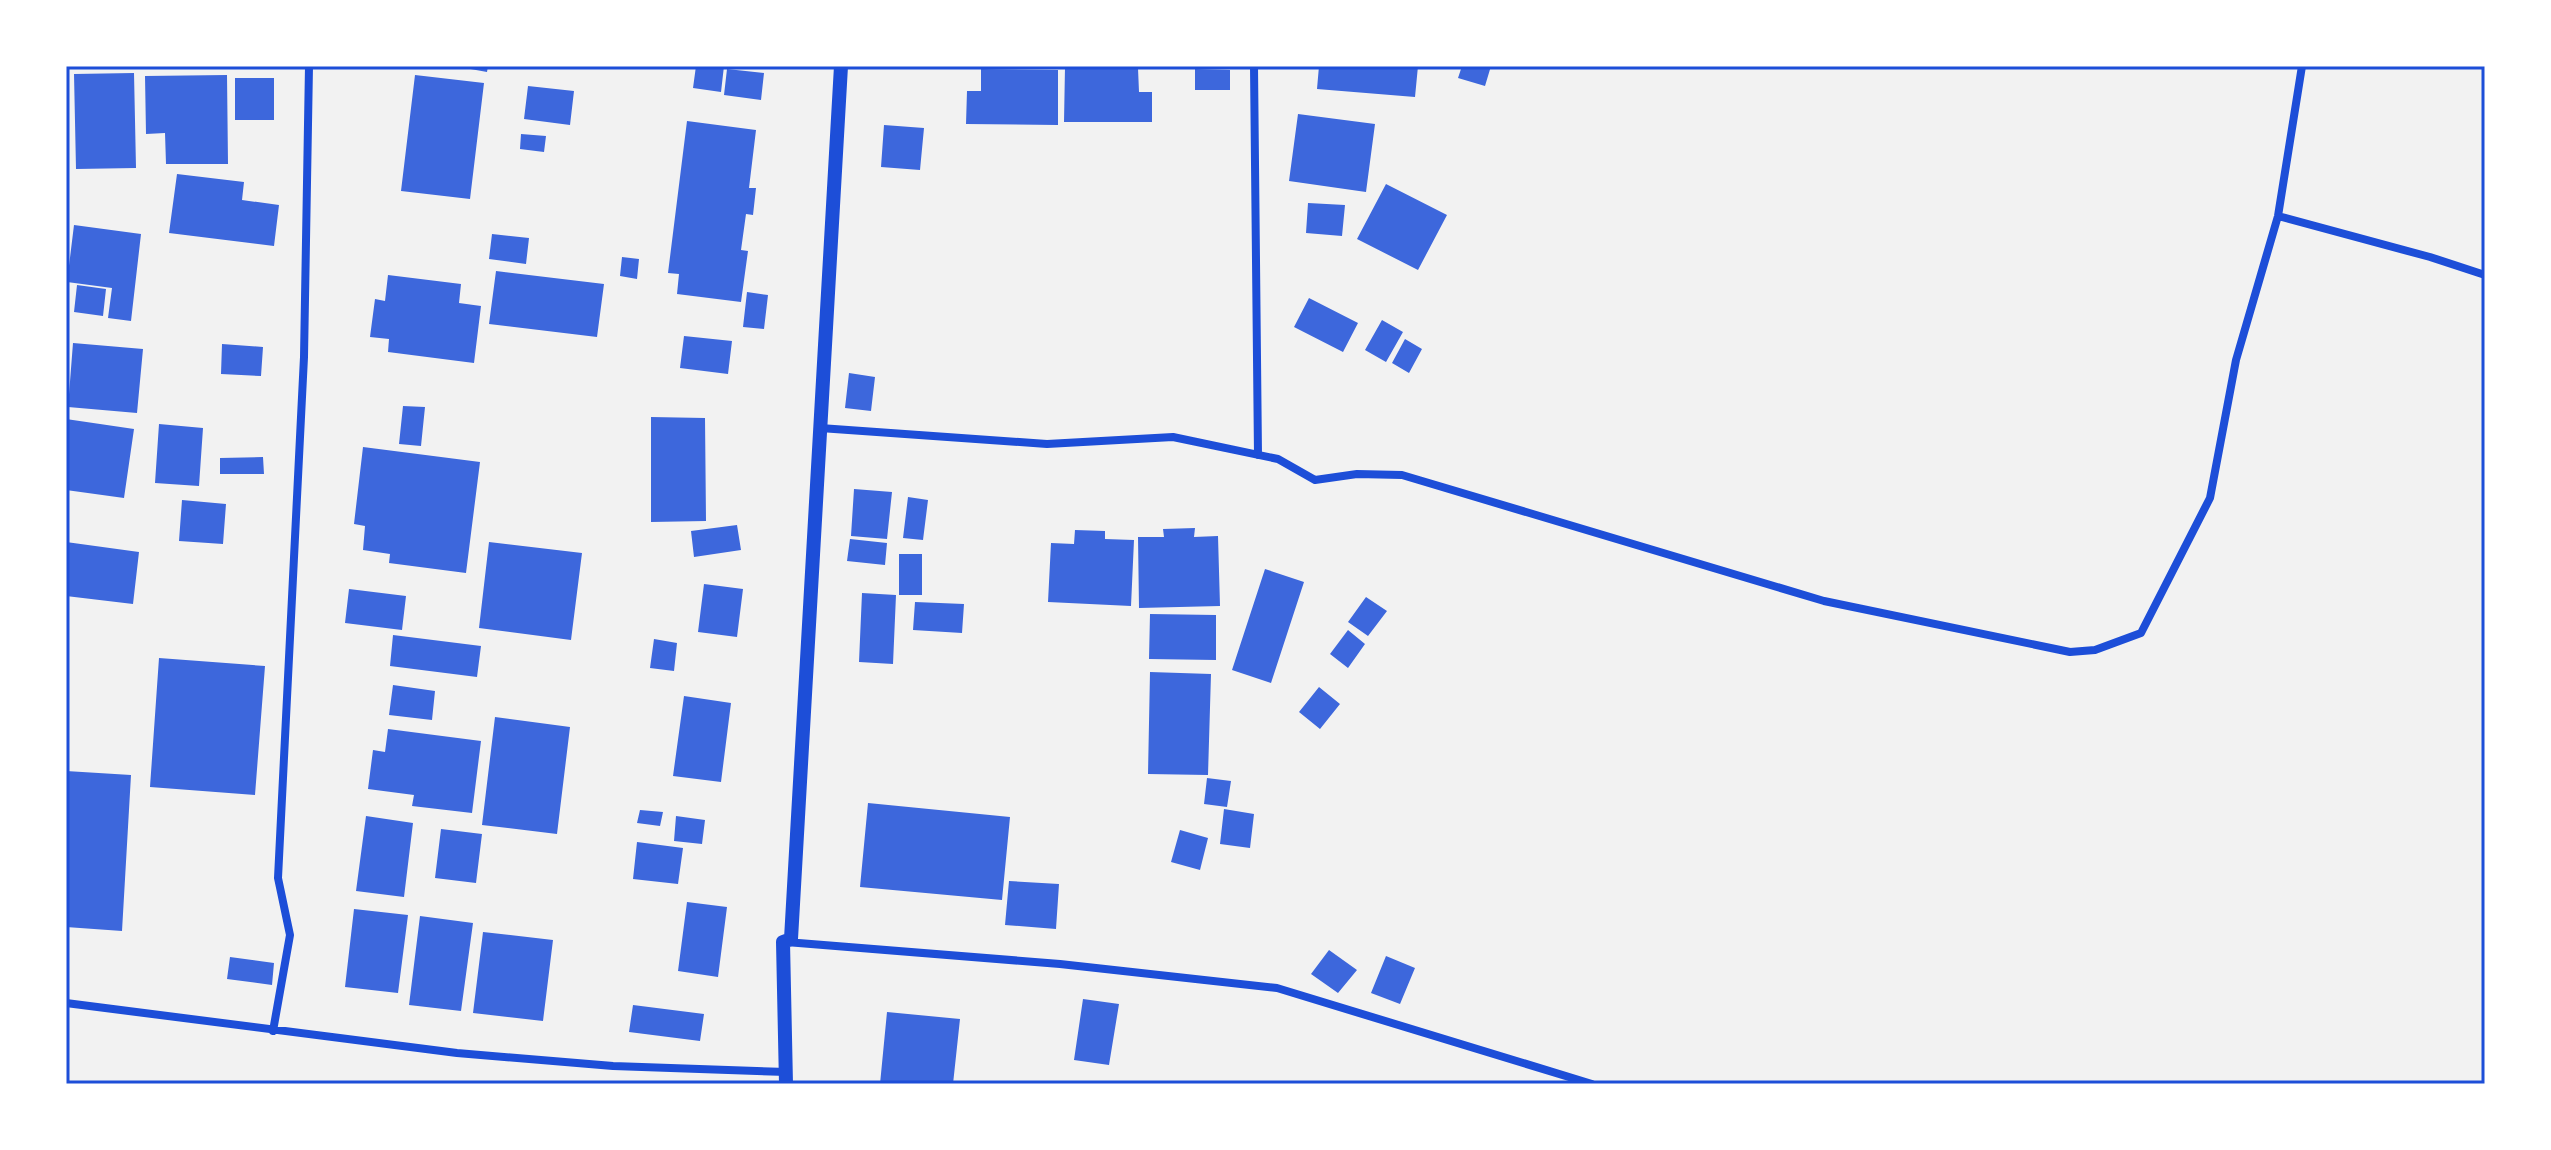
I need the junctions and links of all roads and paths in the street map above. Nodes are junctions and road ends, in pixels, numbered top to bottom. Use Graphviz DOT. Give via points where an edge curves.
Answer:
graph roads {
  1 [pos="309,66"];
  2 [pos="841,66"];
  3 [pos="1254,66"];
  4 [pos="2302,66"];
  5 [pos="2278,216"];
  6 [pos="2485,275"];
  7 [pos="820,428"];
  8 [pos="1258,455"];
  9 [pos="783,942"];
  10 [pos="66,1003"];
  11 [pos="273,1031"];
  12 [pos="787,1078"];
  13 [pos="1592,1084"];
  1 -- 11 [label="street" via="304,357 278,878 290,935"];
  2 -- 7 [label="street"];
  3 -- 8 [label="street"];
  4 -- 5 [label="street"];
  5 -- 6 [label="street"];
  5 -- 8 [label="street" via="2236,360 2210,498 2141,633 2095,650 2070,652 1824,601 1402,475 1315,480 1278,459"];
  7 -- 8 [label="street" via="1047,444 1173,437"];
  7 -- 9 [label="street" via="791,939"];
  9 -- 12 [label="street"];
  9 -- 13 [label="street" via="1277,988"];
  10 -- 11 [label="street"];
  11 -- 12 [label="street"];
}
